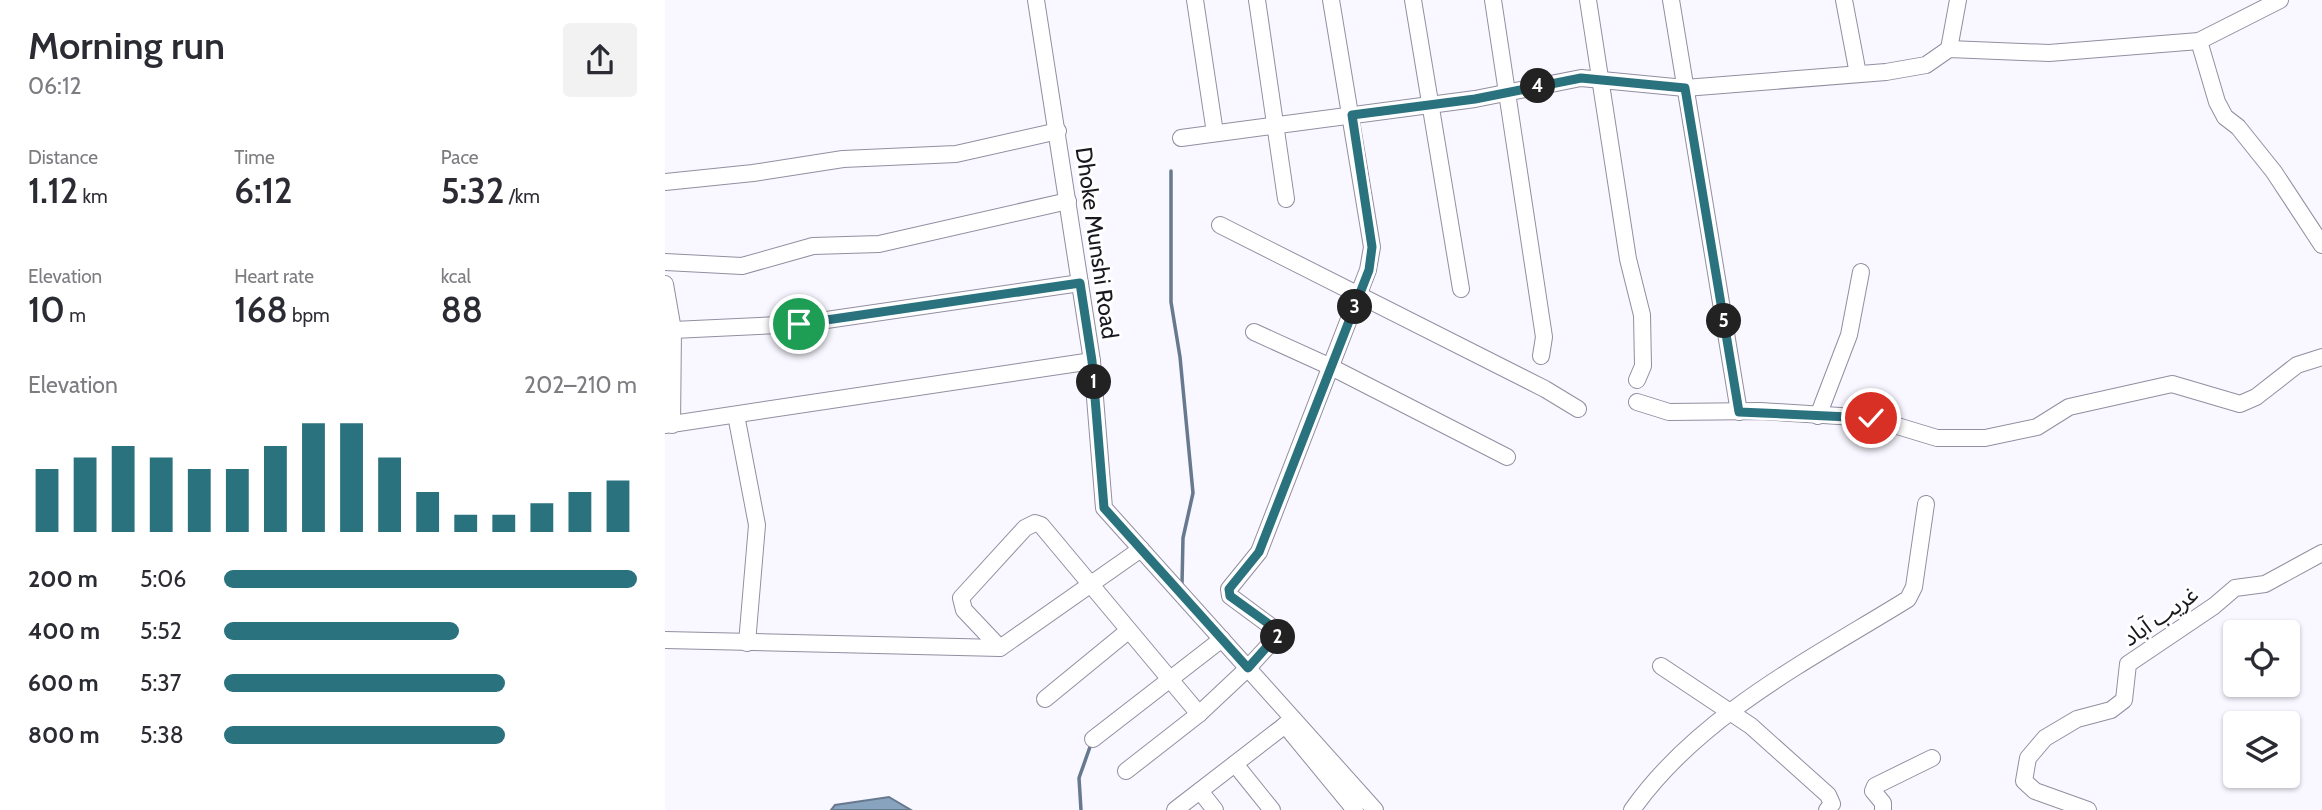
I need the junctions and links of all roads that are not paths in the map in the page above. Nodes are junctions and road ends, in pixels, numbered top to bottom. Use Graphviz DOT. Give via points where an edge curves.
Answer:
graph roads {
  1 [pos="1036,0"];
  2 [pos="1195,0"];
  3 [pos="1257,0"];
  4 [pos="1331,0"];
  5 [pos="1413,0"];
  6 [pos="1493,0"];
  7 [pos="1588,0"];
  8 [pos="1671,0"];
  9 [pos="1844,0"];
  10 [pos="1958,0"];
  11 [pos="2280,0"];
  12 [pos="2199,41"];
  13 [pos="1949,49"];
  14 [pos="1858,74"];
  15 [pos="1599,79"];
  16 [pos="1685,88"];
  17 [pos="1508,92"];
  18 [pos="1430,105"];
  19 [pos="1352,115"];
  20 [pos="1275,125"];
  21 [pos="1058,131"];
  22 [pos="1215,133"];
  23 [pos="1181,138"];
  24 [pos="665,182"];
  25 [pos="1286,199"];
  26 [pos="1068,201"];
  27 [pos="1220,225"];
  28 [pos="2322,245"];
  29 [pos="665,262"];
  30 [pos="1861,272"];
  31 [pos="1080,283"];
  32 [pos="665,284"];
  33 [pos="1461,289"];
  34 [pos="1359,295"];
  35 [pos="669,329"];
  36 [pos="1254,332"];
  37 [pos="1541,356"];
  38 [pos="2322,357"];
  39 [pos="1092,361"];
  40 [pos="1331,367"];
  41 [pos="1637,380"];
  42 [pos="1637,402"];
  43 [pos="1578,409"];
  44 [pos="1739,412"];
  45 [pos="736,415"];
  46 [pos="1818,416"];
  47 [pos="669,425"];
  48 [pos="1507,457"];
  49 [pos="1926,504"];
  50 [pos="1141,549"];
  51 [pos="2322,553"];
  52 [pos="1091,586"];
  53 [pos="1128,631"];
  54 [pos="1222,639"];
  55 [pos="665,640"];
  56 [pos="747,643"];
  57 [pos="1000,648"];
  58 [pos="1661,666"];
  59 [pos="1248,668"];
  60 [pos="1171,682"];
  61 [pos="1045,699"];
  62 [pos="1728,710"];
  63 [pos="1199,714"];
  64 [pos="1289,722"];
  65 [pos="1093,740"];
  66 [pos="1932,758"];
  67 [pos="1235,764"];
  68 [pos="1126,771"];
  69 [pos="1200,791"];
  70 [pos="1350,808"];
  71 [pos="1175,810"];
  72 [pos="1215,810"];
  73 [pos="1272,810"];
  74 [pos="1375,810"];
  75 [pos="1632,810"];
  76 [pos="1827,810"];
  77 [pos="1883,810"];
  78 [pos="2088,810"];
  1 -- 21 [label="street, Dhoke Munshi Road"];
  2 -- 22 [label="street"];
  3 -- 20 [label="street"];
  4 -- 19 [label="street"];
  5 -- 18 [label="street"];
  6 -- 17 [label="street"];
  7 -- 15 [label="street"];
  8 -- 16 [label="street"];
  9 -- 14 [label="street"];
  10 -- 13 [label="street"];
  11 -- 12 [label="street"];
  12 -- 13 [label="street" via="2049,52"];
  12 -- 28 [label="street" via="2225,117 2274,172"];
  13 -- 14 [label="street" via="1926,65"];
  14 -- 16 [label="street"];
  15 -- 16 [label="street"];
  15 -- 17 [label="street" via="1581,78"];
  15 -- 41 [label="street" via="1628,259 1642,315 1643,366"];
  16 -- 44 [label="street"];
  17 -- 18 [label="street"];
  17 -- 37 [label="street" via="1544,337"];
  18 -- 19 [label="street"];
  18 -- 33 [label="street"];
  19 -- 20 [label="street"];
  19 -- 34 [label="street" via="1372,247"];
  20 -- 22 [label="street"];
  20 -- 25 [label="street"];
  21 -- 24 [label="street" via="956,153 843,159"];
  21 -- 26 [label="street, Dhoke Munshi Road"];
  22 -- 23 [label="street"];
  26 -- 29 [label="street" via="879,244 813,246 742,266"];
  26 -- 31 [label="street, Dhoke Munshi Road"];
  27 -- 34 [label="street"];
  30 -- 46 [label="street" via="1849,335"];
  31 -- 35 [label="street" via="799,324"];
  31 -- 39 [label="street, Dhoke Munshi Road"];
  32 -- 35 [label="street"];
  34 -- 40 [label="street"];
  34 -- 43 [label="street"];
  35 -- 47 [label="street"];
  36 -- 40 [label="street"];
  38 -- 46 [label="street" via="2297,366 2240,404 2172,384 2069,407 2037,427 1985,438 1937,438 1871,418"];
  39 -- 45 [label="street"];
  39 -- 50 [label="street, Dhoke Munshi Road" via="1104,508"];
  40 -- 48 [label="street"];
  40 -- 59 [label="street" via="1259,552 1229,589 1230,596 1280,632"];
  42 -- 44 [label="street" via="1669,412"];
  44 -- 46 [label="street"];
  45 -- 47 [label="street"];
  45 -- 56 [label="street" via="757,525"];
  49 -- 62 [label="street" via="1914,587 1908,599"];
  50 -- 52 [label="street"];
  50 -- 54 [label="street, Dhoke Munshi Road"];
  51 -- 78 [label="street, غریب آباد" via="2265,584 2235,588 2128,664 2124,700 2045,738 2028,758 2024,781 2035,790"];
  52 -- 53 [label="street"];
  52 -- 57 [label="street"];
  52 -- 57 [label="street" via="1041,525 1025,528 961,598 964,610"];
  53 -- 60 [label="street"];
  53 -- 61 [label="street"];
  54 -- 59 [label="street, Dhoke Munshi Road"];
  54 -- 60 [label="street"];
  55 -- 56 [label="street"];
  56 -- 57 [label="street"];
  58 -- 62 [label="street"];
  59 -- 63 [label="street"];
  59 -- 64 [label="street, Dhoke Munshi Road"];
  60 -- 63 [label="street"];
  60 -- 65 [label="street"];
  62 -- 75 [label="street"];
  62 -- 76 [label="street" via="1828,795 1832,804"];
  63 -- 68 [label="street"];
  64 -- 67 [label="street"];
  64 -- 70 [label="street"];
  64 -- 74 [label="street, Dhoke Munshi Road"];
  66 -- 77 [label="street" via="1875,786"];
  67 -- 69 [label="street"];
  67 -- 73 [label="street"];
  69 -- 71 [label="street"];
  69 -- 72 [label="street"];
}
